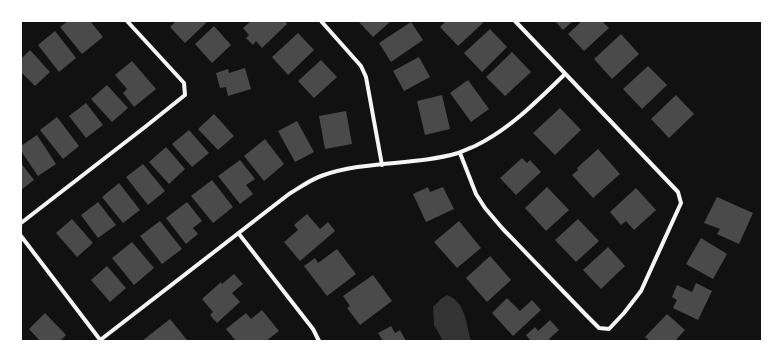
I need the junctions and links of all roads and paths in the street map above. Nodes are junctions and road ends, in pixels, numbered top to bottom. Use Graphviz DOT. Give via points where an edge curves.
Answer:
graph roads {
  1 [pos="127,21"];
  2 [pos="321,21"];
  3 [pos="515,21"];
  4 [pos="565,74"];
  5 [pos="460,153"];
  6 [pos="382,164"];
  7 [pos="21,223"];
  8 [pos="239,234"];
  9 [pos="21,236"];
  10 [pos="100,341"];
  11 [pos="318,341"];
  1 -- 7 [label="street" via="184,83 185,94 146,128"];
  2 -- 6 [label="street" via="361,66 366,77"];
  3 -- 4 [label="street"];
  4 -- 5 [label="street" via="508,126"];
  4 -- 5 [label="street" via="678,192 681,203 641,291 609,329 599,328 586,316 502,228 476,194"];
  5 -- 6 [label="street" via="425,160"];
  6 -- 8 [label="street" via="320,176 289,194"];
  8 -- 10 [label="street"];
  8 -- 11 [label="street" via="314,329"];
  9 -- 10 [label="street"];
}
